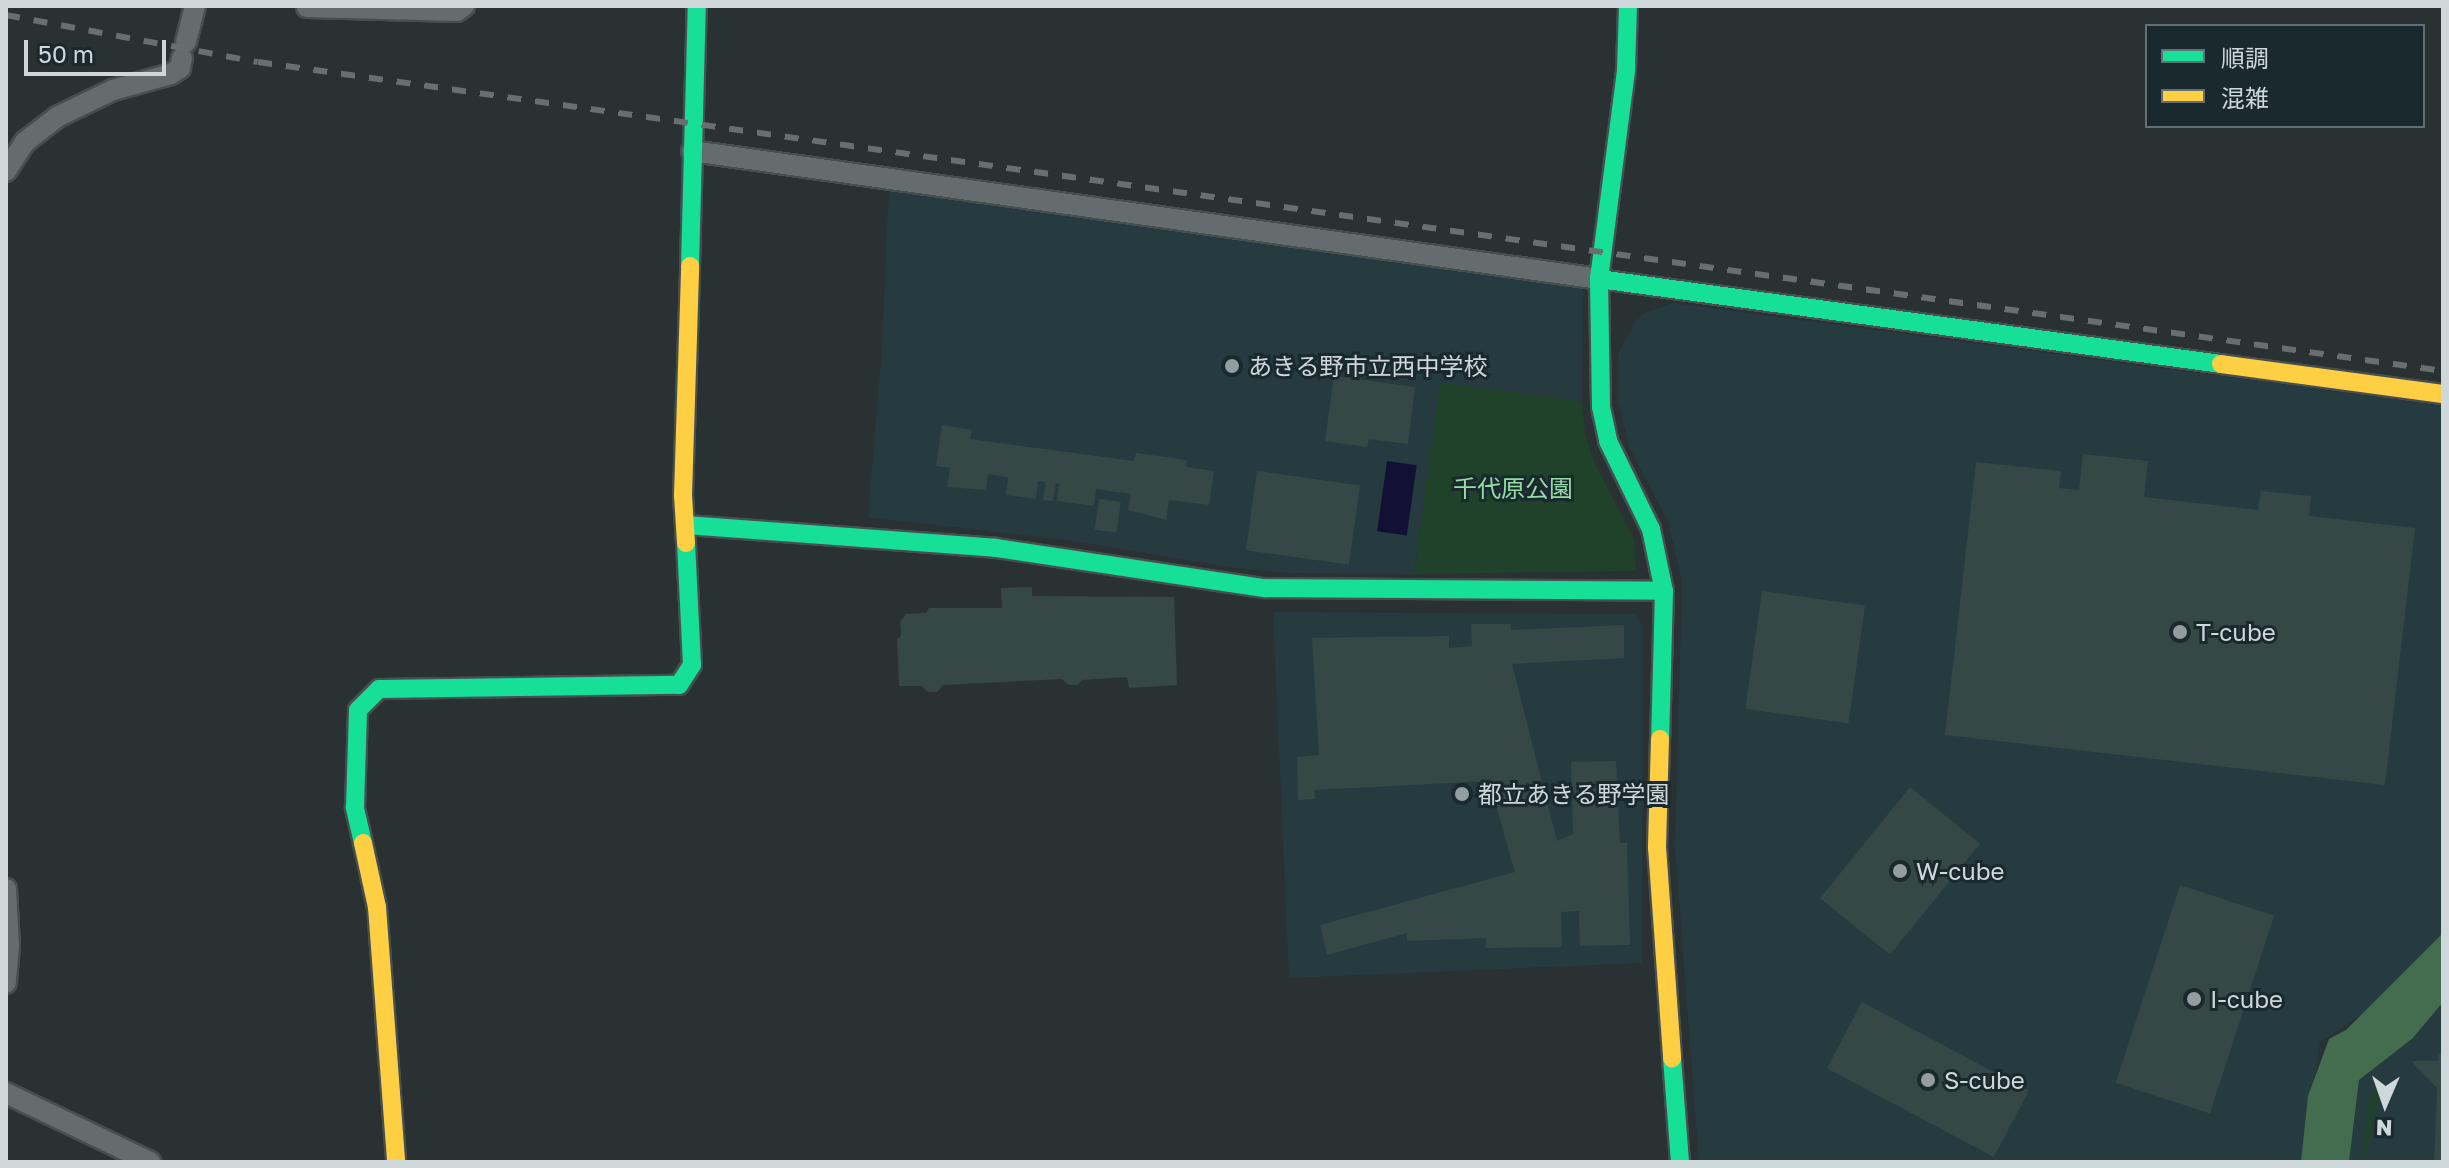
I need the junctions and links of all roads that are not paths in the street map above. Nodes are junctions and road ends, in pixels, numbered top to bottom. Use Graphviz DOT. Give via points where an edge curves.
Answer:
graph roads {
  1 [pos="195,6"];
  2 [pos="464,6"];
  3 [pos="697,6"];
  4 [pos="1628,6"];
  5 [pos="307,7"];
  6 [pos="692,151"];
  7 [pos="6,171"];
  8 [pos="1599,279"];
  9 [pos="2443,394"];
  10 [pos="685,525"];
  11 [pos="1664,591"];
  12 [pos="6,889"];
  13 [pos="6,983"];
  14 [pos="6,1093"];
  15 [pos="150,1162"];
  16 [pos="396,1162"];
  17 [pos="1680,1162"];
  1 -- 7 [label="street" via="180,68 113,90 57,117 25,142"];
  2 -- 5 [label="street" via="457,11"];
  3 -- 6 [label="street"];
  4 -- 8 [label="street" via="1626,71"];
  6 -- 8 [label="street"];
  6 -- 10 [label="street"];
  8 -- 9 [label="street"];
  8 -- 11 [label="street" via="1604,424 1651,529"];
  10 -- 11 [label="street" via="996,548 1265,588"];
  10 -- 16 [label="street" via="692,665 679,685 397,687 379,689 358,710 355,807 377,907"];
  11 -- 17 [label="street" via="1657,847"];
  12 -- 13 [label="street"];
  14 -- 15 [label="street"];
}
